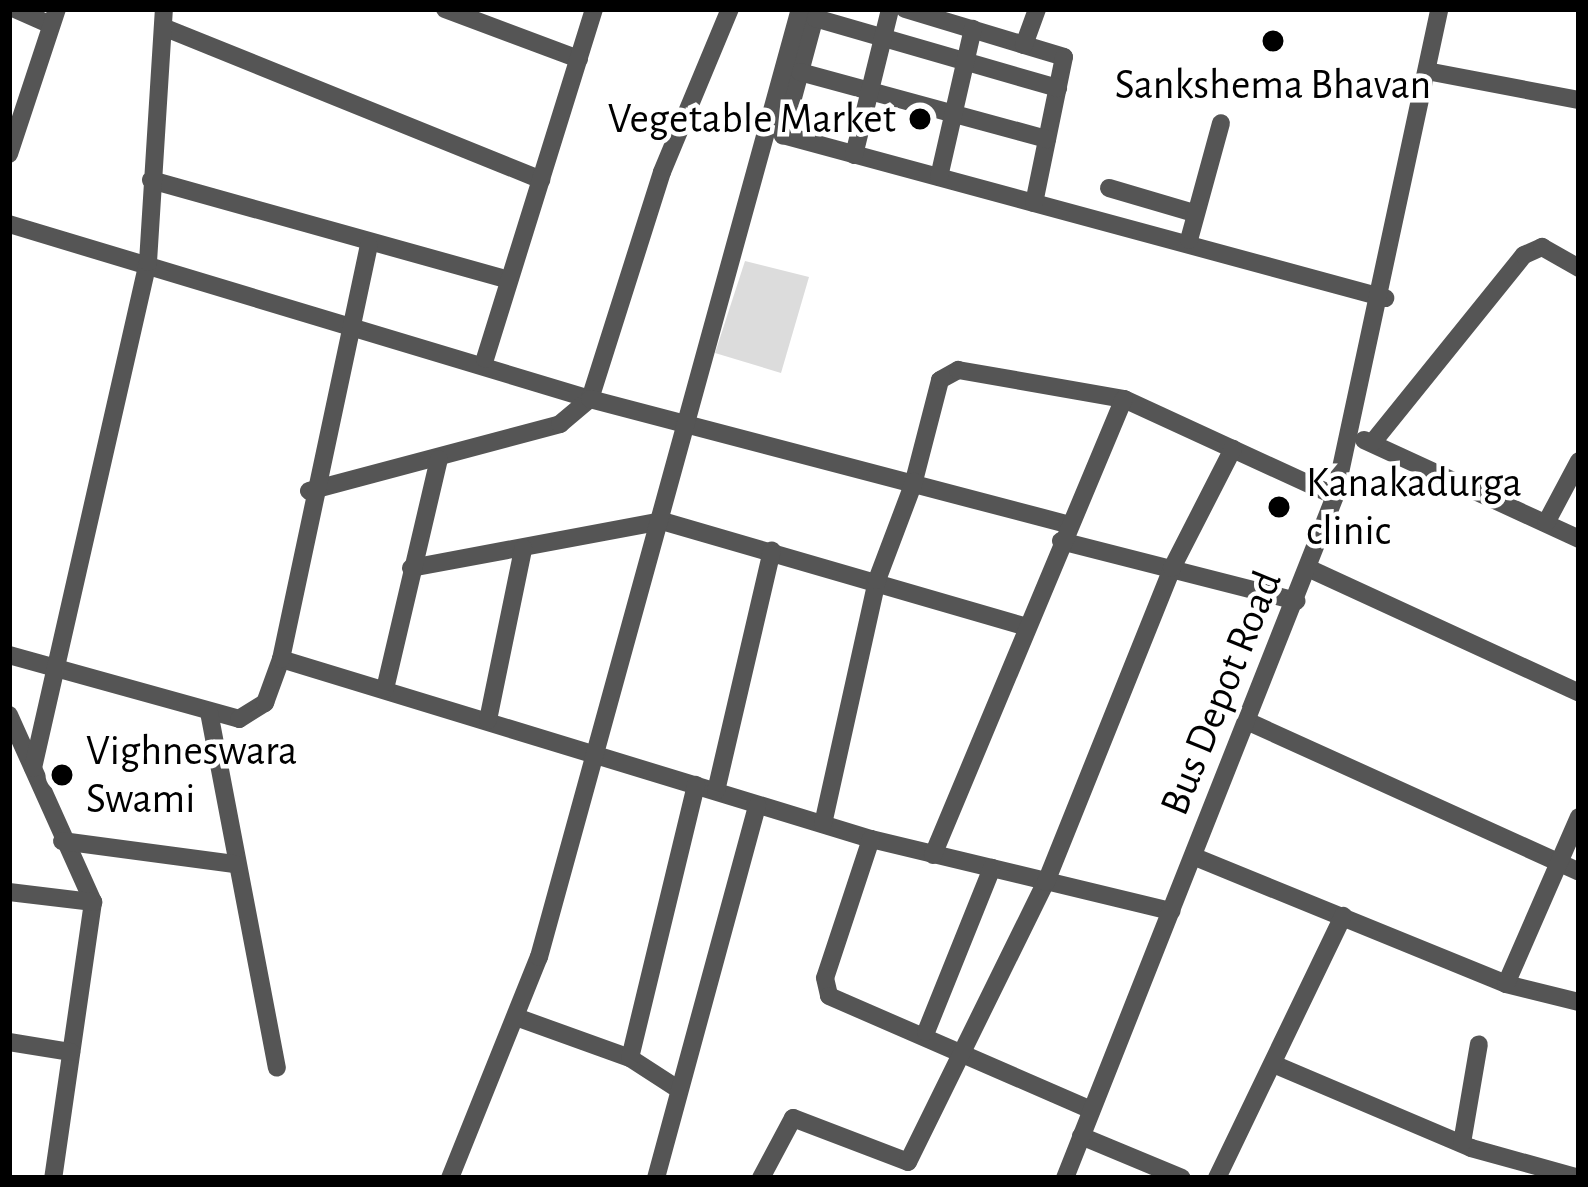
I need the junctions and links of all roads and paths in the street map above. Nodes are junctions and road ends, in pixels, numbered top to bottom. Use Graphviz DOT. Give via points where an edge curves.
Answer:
graph roads {
  1 [pos="15,9"];
  2 [pos="445,9"];
  3 [pos="594,9"];
  4 [pos="730,9"];
  5 [pos="890,9"];
  6 [pos="905,9"];
  7 [pos="1037,9"];
  8 [pos="1439,9"];
  9 [pos="811,12"];
  10 [pos="54,17"];
  11 [pos="164,18"];
  12 [pos="973,29"];
  13 [pos="883,38"];
  14 [pos="1024,45"];
  15 [pos="579,59"];
  16 [pos="966,62"];
  17 [pos="800,72"];
  18 [pos="1432,72"];
  19 [pos="1058,88"];
  20 [pos="870,91"];
  21 [pos="1579,100"];
  22 [pos="953,113"];
  23 [pos="1220,123"];
  24 [pos="1047,139"];
  25 [pos="9,154"];
  26 [pos="854,154"];
  27 [pos="939,177"];
  28 [pos="151,180"];
  29 [pos="541,180"];
  30 [pos="1109,188"];
  31 [pos="1034,203"];
  32 [pos="1193,213"];
  33 [pos="9,224"];
  34 [pos="1189,240"];
  35 [pos="370,246"];
  36 [pos="148,262"];
  37 [pos="1579,268"];
  38 [pos="501,278"];
  39 [pos="1384,298"];
  40 [pos="346,326"];
  41 [pos="484,359"];
  42 [pos="1124,399"];
  43 [pos="590,400"];
  44 [pos="681,423"];
  45 [pos="1348,437"];
  46 [pos="1373,442"];
  47 [pos="1233,449"];
  48 [pos="439,459"];
  49 [pos="1579,461"];
  50 [pos="914,480"];
  51 [pos="309,491"];
  52 [pos="1334,496"];
  53 [pos="662,521"];
  54 [pos="1546,523"];
  55 [pos="1065,533"];
  56 [pos="1579,539"];
  57 [pos="523,548"];
  58 [pos="772,550"];
  59 [pos="411,568"];
  60 [pos="1172,568"];
  61 [pos="1310,569"];
  62 [pos="877,580"];
  63 [pos="1296,601"];
  64 [pos="1026,627"];
  65 [pos="9,655"];
  66 [pos="281,659"];
  67 [pos="48,664"];
  68 [pos="385,689"];
  69 [pos="1579,693"];
  70 [pos="209,712"];
  71 [pos="9,715"];
  72 [pos="488,720"];
  73 [pos="1249,722"];
  74 [pos="601,752"];
  75 [pos="33,768"];
  76 [pos="706,788"];
  77 [pos="758,805"];
  78 [pos="1579,818"];
  79 [pos="823,824"];
  80 [pos="872,838"];
  81 [pos="62,841"];
  82 [pos="932,855"];
  83 [pos="1195,856"];
  84 [pos="1558,862"];
  85 [pos="234,864"];
  86 [pos="992,868"];
  87 [pos="1579,872"];
  88 [pos="1046,882"];
  89 [pos="9,892"];
  90 [pos="93,902"];
  91 [pos="1172,911"];
  92 [pos="1343,916"];
  93 [pos="1506,984"];
  94 [pos="1579,1002"];
  95 [pos="516,1017"];
  96 [pos="926,1033"];
  97 [pos="9,1042"];
  98 [pos="1478,1044"];
  99 [pos="963,1050"];
  100 [pos="71,1052"];
  101 [pos="630,1058"];
  102 [pos="1278,1066"];
  103 [pos="277,1068"];
  104 [pos="678,1089"];
  105 [pos="1091,1110"];
  106 [pos="1081,1136"];
  107 [pos="1462,1143"];
  108 [pos="903,1170"];
  109 [pos="52,1178"];
  110 [pos="450,1178"];
  111 [pos="656,1178"];
  112 [pos="761,1178"];
  113 [pos="1065,1178"];
  114 [pos="1182,1178"];
  115 [pos="1217,1178"];
  116 [pos="1579,1178"];
  1 -- 10 [label="street"];
  2 -- 15 [label="street"];
  3 -- 15 [label="street"];
  4 -- 43 [label="street"];
  5 -- 13 [label="street"];
  6 -- 12 [label="street"];
  7 -- 14 [label="street"];
  8 -- 18 [label="street, Bus Depot Road"];
  9 -- 13 [label="street"];
  9 -- 17 [label="street"];
  9 -- 44 [label="street"];
  10 -- 25 [label="street"];
  11 -- 28 [label="street"];
  11 -- 29 [label="street"];
  12 -- 14 [label="street"];
  12 -- 16 [label="street"];
  13 -- 16 [label="street"];
  13 -- 20 [label="street"];
  14 -- 19 [label="street" via="1064,57"];
  15 -- 29 [label="street"];
  16 -- 19 [label="street"];
  16 -- 22 [label="street"];
  17 -- 20 [label="street"];
  17 -- 26 [label="street" via="783,135"];
  18 -- 21 [label="street"];
  18 -- 39 [label="street, Bus Depot Road"];
  19 -- 24 [label="street"];
  20 -- 22 [label="street"];
  20 -- 26 [label="street"];
  22 -- 24 [label="street"];
  22 -- 27 [label="street"];
  23 -- 32 [label="street"];
  24 -- 31 [label="street"];
  26 -- 27 [label="street"];
  27 -- 31 [label="street"];
  28 -- 35 [label="street"];
  28 -- 36 [label="street"];
  29 -- 38 [label="street"];
  30 -- 32 [label="street"];
  31 -- 34 [label="street"];
  32 -- 34 [label="street"];
  33 -- 36 [label="street"];
  34 -- 39 [label="street"];
  35 -- 38 [label="street"];
  35 -- 40 [label="street"];
  36 -- 40 [label="street"];
  36 -- 67 [label="street"];
  37 -- 46 [label="street" via="1542,247 1524,255"];
  38 -- 41 [label="street"];
  39 -- 45 [label="street, Bus Depot Road"];
  40 -- 41 [label="street"];
  40 -- 51 [label="street"];
  41 -- 43 [label="street"];
  42 -- 47 [label="street"];
  42 -- 50 [label="street" via="946,371"];
  42 -- 55 [label="street"];
  43 -- 44 [label="street"];
  43 -- 48 [label="street" via="560,424"];
  44 -- 50 [label="street"];
  44 -- 53 [label="street"];
  45 -- 46 [label="street"];
  45 -- 52 [label="street, Bus Depot Road"];
  46 -- 54 [label="street"];
  47 -- 52 [label="street"];
  47 -- 60 [label="street"];
  48 -- 51 [label="street"];
  48 -- 59 [label="street"];
  49 -- 54 [label="street"];
  50 -- 55 [label="street"];
  50 -- 62 [label="street"];
  51 -- 66 [label="street"];
  52 -- 61 [label="street, Bus Depot Road"];
  53 -- 57 [label="street"];
  53 -- 58 [label="street"];
  53 -- 74 [label="street"];
  54 -- 56 [label="street"];
  55 -- 60 [label="street"];
  55 -- 64 [label="street"];
  57 -- 59 [label="street"];
  57 -- 72 [label="street"];
  58 -- 62 [label="street"];
  58 -- 76 [label="street"];
  59 -- 68 [label="street"];
  60 -- 63 [label="street"];
  60 -- 88 [label="street"];
  61 -- 63 [label="street, Bus Depot Road"];
  61 -- 69 [label="street"];
  62 -- 64 [label="street"];
  62 -- 79 [label="street"];
  63 -- 73 [label="street, Bus Depot Road"];
  64 -- 82 [label="street"];
  65 -- 67 [label="street"];
  66 -- 68 [label="street"];
  66 -- 70 [label="street" via="265,704 239,719"];
  67 -- 70 [label="street"];
  67 -- 75 [label="street"];
  68 -- 72 [label="street"];
  70 -- 85 [label="street"];
  71 -- 75 [label="street"];
  72 -- 74 [label="street"];
  73 -- 83 [label="street, Bus Depot Road"];
  73 -- 84 [label="street"];
  74 -- 76 [label="street"];
  74 -- 95 [label="street"];
  75 -- 81 [label="street"];
  76 -- 77 [label="street"];
  76 -- 101 [label="street"];
  77 -- 79 [label="street"];
  77 -- 104 [label="street"];
  78 -- 84 [label="street"];
  79 -- 80 [label="street"];
  80 -- 82 [label="street"];
  80 -- 96 [label="street" via="825,978 829,996"];
  81 -- 85 [label="street"];
  81 -- 90 [label="street"];
  82 -- 86 [label="street"];
  83 -- 91 [label="street, Bus Depot Road"];
  83 -- 92 [label="street"];
  84 -- 87 [label="street"];
  84 -- 93 [label="street"];
  85 -- 103 [label="street"];
  86 -- 88 [label="street"];
  86 -- 96 [label="street"];
  88 -- 91 [label="street"];
  88 -- 99 [label="street"];
  89 -- 90 [label="street"];
  90 -- 100 [label="street"];
  91 -- 105 [label="street, Bus Depot Road"];
  92 -- 93 [label="street"];
  92 -- 102 [label="street"];
  93 -- 94 [label="street"];
  95 -- 101 [label="street"];
  95 -- 110 [label="street"];
  96 -- 99 [label="street"];
  97 -- 100 [label="street"];
  98 -- 107 [label="street"];
  99 -- 105 [label="street"];
  99 -- 108 [label="street"];
  100 -- 109 [label="street"];
  101 -- 104 [label="street"];
  102 -- 107 [label="street"];
  102 -- 115 [label="street"];
  104 -- 111 [label="street"];
  105 -- 106 [label="street, Bus Depot Road"];
  106 -- 113 [label="street, Bus Depot Road"];
  106 -- 114 [label="street"];
  107 -- 116 [label="street"];
  108 -- 112 [label="street" via="793,1118"];
}
